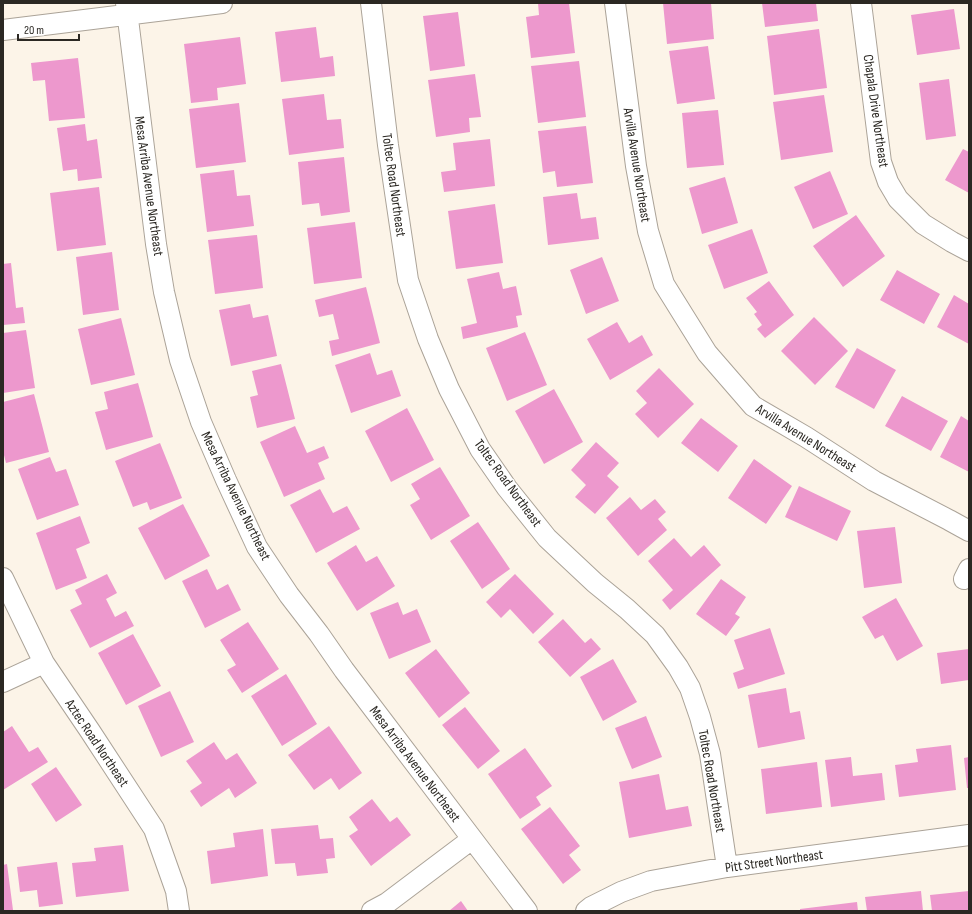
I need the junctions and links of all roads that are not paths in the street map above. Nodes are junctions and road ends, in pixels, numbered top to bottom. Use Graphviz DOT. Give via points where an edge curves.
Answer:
graph roads {
  1 [pos="222,3"];
  2 [pos="371,3"];
  3 [pos="615,3"];
  4 [pos="861,3"];
  5 [pos="127,9"];
  6 [pos="3,30"];
  7 [pos="969,251"];
  8 [pos="969,531"];
  9 [pos="3,578"];
  10 [pos="44,663"];
  11 [pos="3,682"];
  12 [pos="969,835"];
  13 [pos="472,839"];
  14 [pos="727,867"];
  15 [pos="179,911"];
  16 [pos="372,911"];
  17 [pos="527,911"];
  18 [pos="586,911"];
  1 -- 5 [label="street"];
  2 -- 14 [label="street, Toltec Road Northeast" via="408,280 428,339 449,389 480,449 507,488 547,538 655,635 690,688 710,754"];
  3 -- 8 [label="street, Arvilla Avenue Northeast" via="636,166 648,231 664,284 707,353 753,406 874,481"];
  4 -- 7 [label="street, Chapala Drive Northeast" via="881,162 888,182 898,199 923,224"];
  5 -- 6 [label="street"];
  5 -- 13 [label="street, Mesa Arriba Avenue Northeast" via="164,292 180,360 201,422 257,547 288,594"];
  9 -- 10 [label="street, Aztec Road Northeast"];
  10 -- 11 [label="street"];
  10 -- 15 [label="street, Aztec Road Northeast" via="154,829 176,891"];
  12 -- 14 [label="street, Pitt Street Northeast"];
  13 -- 16 [label="street" via="387,903"];
  13 -- 17 [label="street, Mesa Arriba Avenue Northeast"];
  14 -- 18 [label="street, Pitt Street Northeast" via="651,881 621,892"];
}
